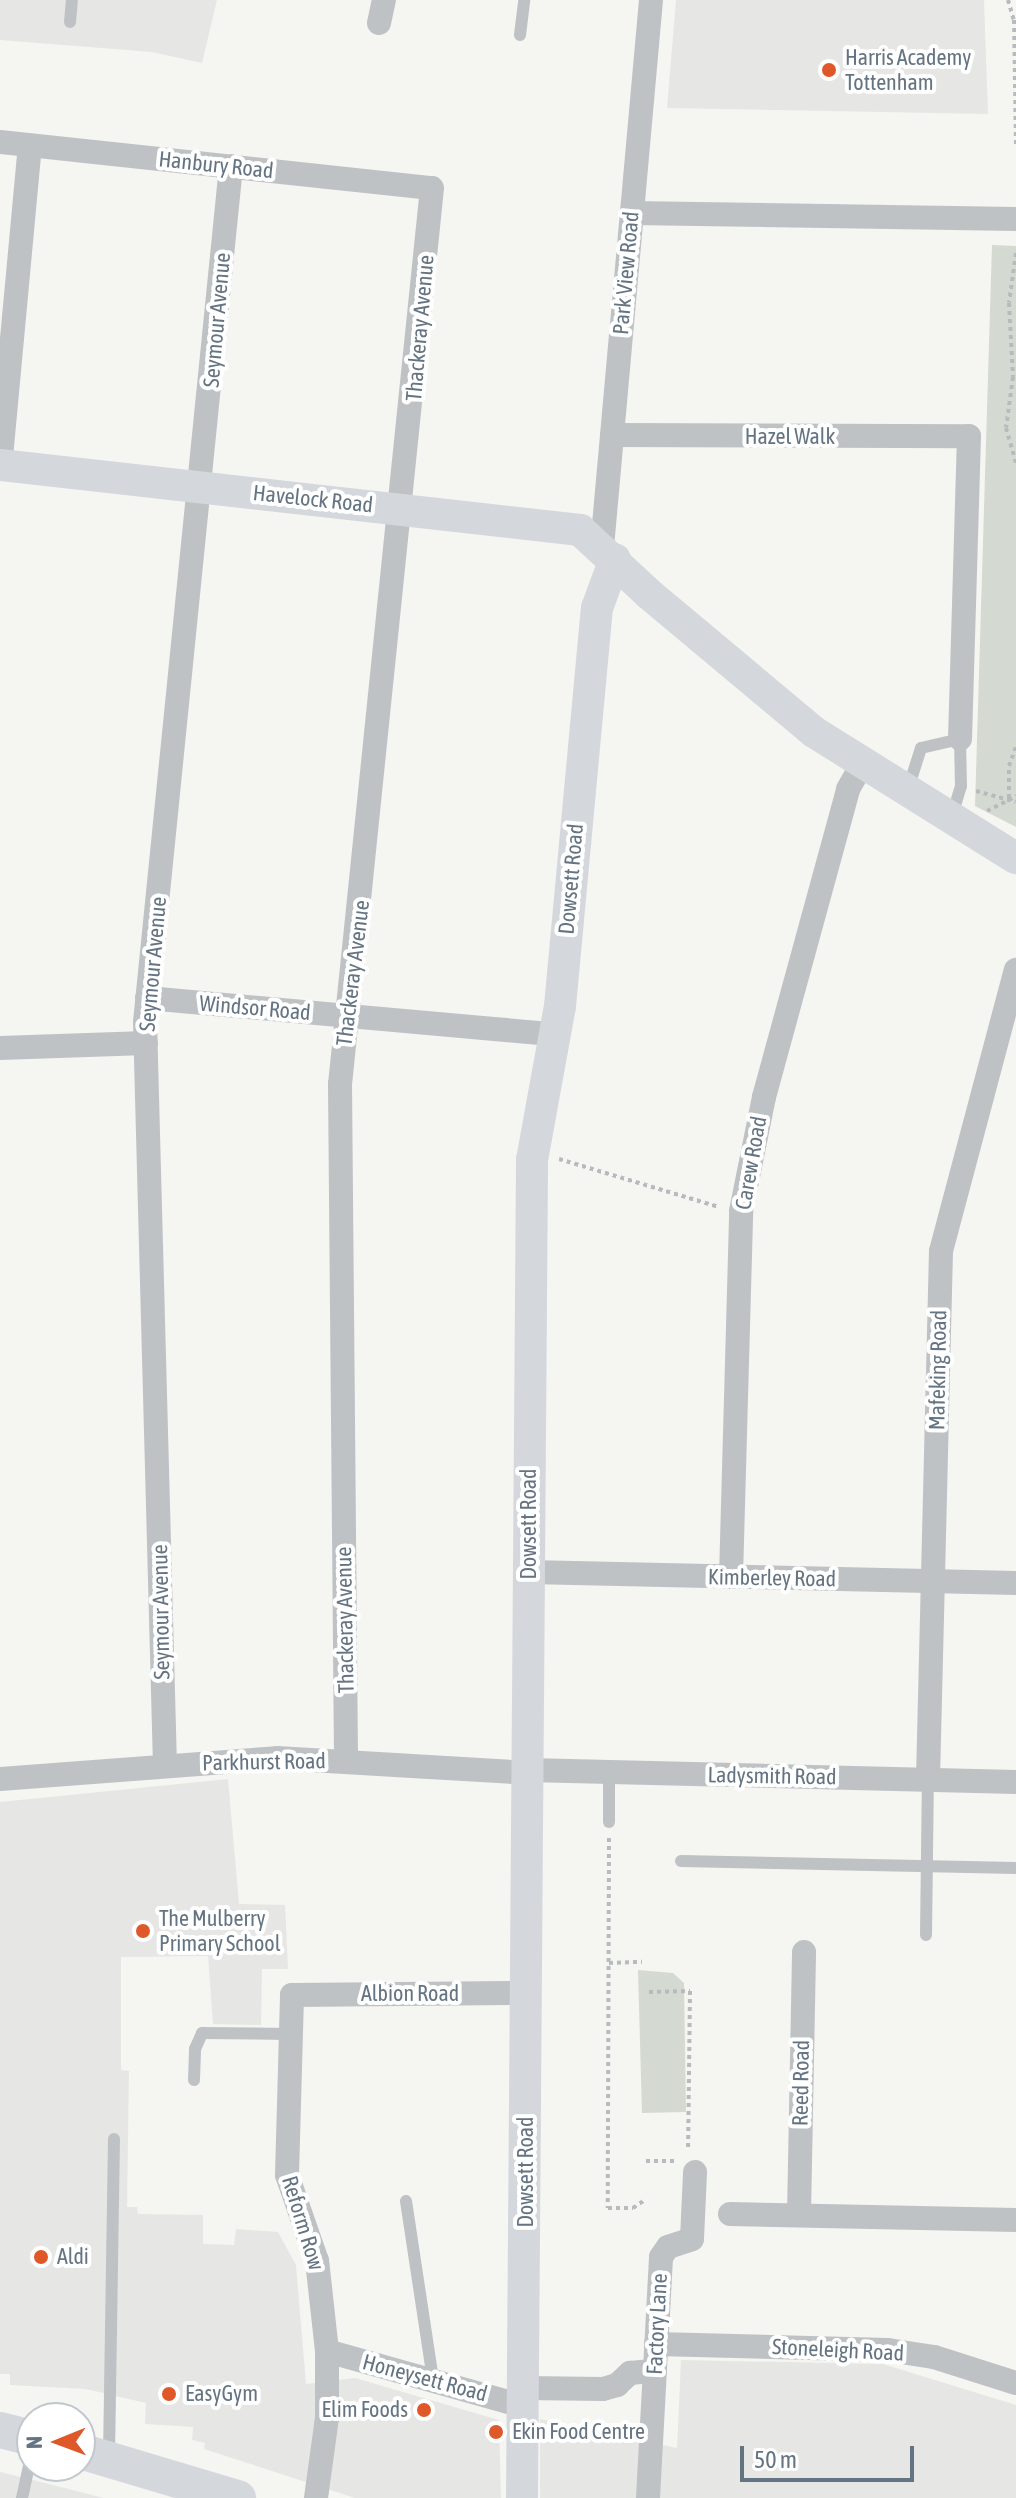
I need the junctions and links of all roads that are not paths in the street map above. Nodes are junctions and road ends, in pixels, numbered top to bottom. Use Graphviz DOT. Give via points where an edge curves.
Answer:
graph roads {
  1 [pos="72,0"];
  2 [pos="524,0"];
  3 [pos="651,0"];
  4 [pos="70,22"];
  5 [pos="520,35"];
  6 [pos="0,142"];
  7 [pos="30,145"];
  8 [pos="231,166"];
  9 [pos="432,188"];
  10 [pos="631,213"];
  11 [pos="1010,219"];
  12 [pos="612,435"];
  13 [pos="0,466"];
  14 [pos="202,487"];
  15 [pos="403,508"];
  16 [pos="609,553"];
  17 [pos="960,739"];
  18 [pos="862,765"];
  19 [pos="907,792"];
  20 [pos="949,820"];
  21 [pos="1016,858"];
  22 [pos="1016,970"];
  23 [pos="147,998"];
  24 [pos="350,1017"];
  25 [pos="554,1034"];
  26 [pos="146,1043"];
  27 [pos="0,1048"];
  28 [pos="529,1572"];
  29 [pos="731,1577"];
  30 [pos="933,1581"];
  31 [pos="1016,1583"];
  32 [pos="346,1761"];
  33 [pos="165,1766"];
  34 [pos="528,1772"];
  35 [pos="609,1772"];
  36 [pos="0,1779"];
  37 [pos="928,1779"];
  38 [pos="1016,1782"];
  39 [pos="609,1822"];
  40 [pos="681,1861"];
  41 [pos="928,1867"];
  42 [pos="1016,1868"];
  43 [pos="926,1935"];
  44 [pos="804,1952"];
  45 [pos="527,1993"];
  46 [pos="292,1995"];
  47 [pos="291,2034"];
  48 [pos="194,2080"];
  49 [pos="114,2139"];
  50 [pos="695,2172"];
  51 [pos="406,2201"];
  52 [pos="730,2214"];
  53 [pos="799,2215"];
  54 [pos="1016,2220"];
  55 [pos="656,2344"];
  56 [pos="327,2351"];
  57 [pos="655,2371"];
  58 [pos="433,2380"];
  59 [pos="1016,2383"];
  60 [pos="524,2397"];
  61 [pos="96,2438"];
  62 [pos="96,2455"];
  63 [pos="648,2491"];
  64 [pos="238,2498"];
  65 [pos="316,2498"];
  66 [pos="522,2498"];
  1 -- 4 [label="lane"];
  2 -- 5 [label="lane"];
  3 -- 10 [label="street, Park View Road"];
  6 -- 7 [label="street, Hanbury Road"];
  7 -- 8 [label="street, Hanbury Road"];
  7 -- 13 [label="street"];
  8 -- 9 [label="street, Hanbury Road"];
  8 -- 14 [label="street, Seymour Avenue"];
  9 -- 15 [label="street, Thackeray Avenue"];
  10 -- 11 [label="street"];
  10 -- 12 [label="street, Park View Road"];
  12 -- 16 [label="street, Park View Road"];
  12 -- 17 [label="street, Hazel Walk" via="969,436"];
  13 -- 14 [label="street, Havelock Road"];
  14 -- 15 [label="street, Havelock Road"];
  14 -- 23 [label="street, Seymour Avenue"];
  15 -- 16 [label="street, Havelock Road" via="570,527"];
  15 -- 24 [label="street, Thackeray Avenue"];
  16 -- 18 [label="street" via="649,594"];
  16 -- 25 [label="street, Dowsett Road" via="597,608"];
  17 -- 19 [label="lane" via="921,748"];
  17 -- 20 [label="lane" via="961,786"];
  18 -- 19 [label="street"];
  18 -- 29 [label="street, Carew Road" via="848,789 764,1097 741,1211"];
  19 -- 20 [label="street"];
  20 -- 21 [label="street"];
  22 -- 30 [label="street, Mafeking Road" via="941,1251"];
  23 -- 24 [label="street, Windsor Road"];
  23 -- 26 [label="street, Seymour Avenue"];
  24 -- 25 [label="street, Windsor Road"];
  24 -- 32 [label="street, Thackeray Avenue" via="340,1093"];
  25 -- 28 [label="street, Dowsett Road" via="532,1151"];
  26 -- 27 [label="street"];
  26 -- 33 [label="street, Seymour Avenue"];
  28 -- 29 [label="street, Kimberley Road"];
  28 -- 34 [label="street, Dowsett Road"];
  29 -- 30 [label="street, Kimberley Road"];
  30 -- 31 [label="street, Kimberley Road"];
  30 -- 37 [label="street, Mafeking Road"];
  32 -- 33 [label="street, Parkhurst Road" via="277,1758"];
  32 -- 34 [label="street, Parkhurst Road"];
  33 -- 36 [label="street, Parkhurst Road"];
  34 -- 35 [label="street, Ladysmith Road"];
  34 -- 45 [label="street, Dowsett Road"];
  35 -- 37 [label="street, Ladysmith Road"];
  35 -- 39 [label="lane"];
  37 -- 38 [label="street, Ladysmith Road"];
  37 -- 41 [label="lane"];
  40 -- 41 [label="lane"];
  41 -- 42 [label="lane"];
  41 -- 43 [label="lane"];
  44 -- 53 [label="street, Reed Road"];
  45 -- 46 [label="street, Albion Road"];
  45 -- 60 [label="street, Dowsett Road"];
  46 -- 47 [label="street, Reform Row"];
  47 -- 48 [label="lane" via="202,2033 195,2049"];
  47 -- 56 [label="street, Reform Row" via="287,2175 317,2261"];
  49 -- 61 [label="lane"];
  50 -- 55 [label="street, Factory Lane" via="692,2239 668,2247 661,2257"];
  51 -- 58 [label="lane"];
  52 -- 53 [label="street"];
  53 -- 54 [label="street"];
  55 -- 57 [label="street, Factory Lane"];
  55 -- 59 [label="street, Stoneleigh Road" via="923,2355"];
  56 -- 58 [label="street, Honeysett Road"];
  56 -- 65 [label="street, Reform Row" via="327,2418"];
  57 -- 60 [label="street, Honeysett Road" via="630,2373 603,2389"];
  57 -- 63 [label="street, Factory Lane"];
  58 -- 60 [label="street, Honeysett Road"];
  60 -- 66 [label="street, Dowsett Road"];
  62 -- 64 [label="main road"];
}
